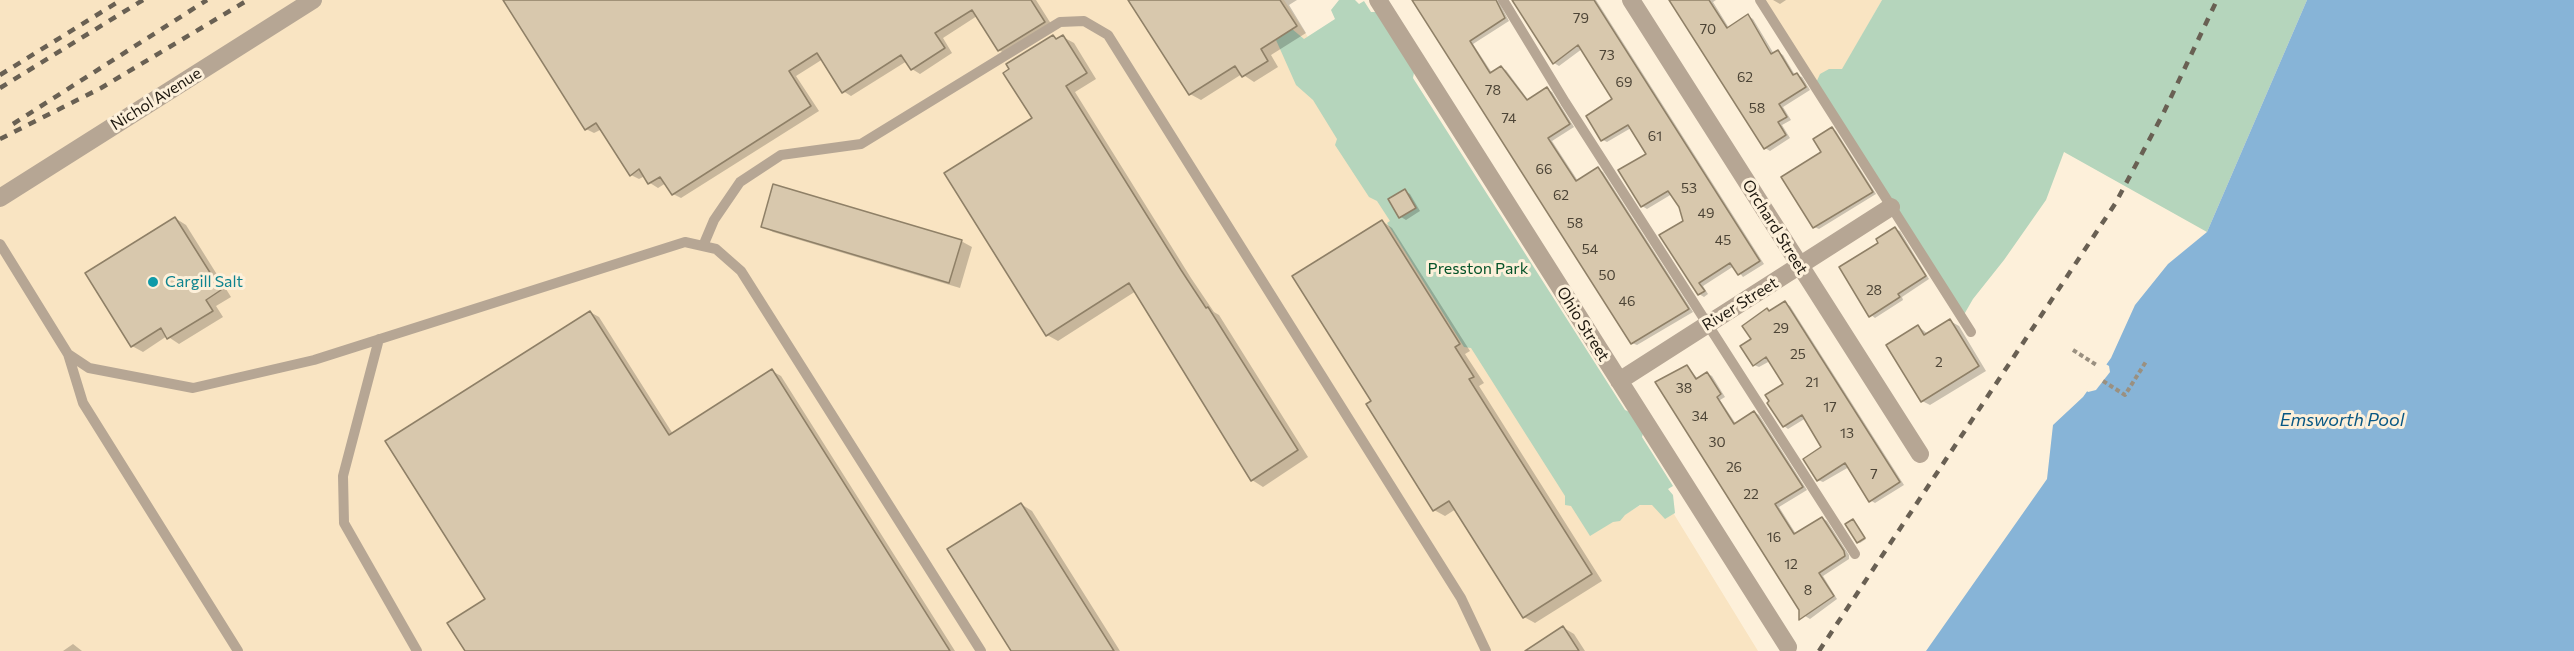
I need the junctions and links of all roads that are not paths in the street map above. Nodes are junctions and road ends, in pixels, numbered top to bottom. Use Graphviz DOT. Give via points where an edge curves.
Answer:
graph roads {
  1 [pos="312,0"];
  2 [pos="1378,0"];
  3 [pos="1503,0"];
  4 [pos="1631,0"];
  5 [pos="1760,0"];
  6 [pos="0,198"];
  7 [pos="1891,207"];
  8 [pos="0,244"];
  9 [pos="703,246"];
  10 [pos="1800,266"];
  11 [pos="1708,324"];
  12 [pos="1971,332"];
  13 [pos="379,339"];
  14 [pos="68,354"];
  15 [pos="1619,381"];
  16 [pos="1920,454"];
  17 [pos="1855,554"];
  18 [pos="1788,647"];
  19 [pos="238,651"];
  20 [pos="417,651"];
  21 [pos="981,651"];
  22 [pos="1486,651"];
  1 -- 6 [label="street, Nichol Avenue"];
  2 -- 15 [label="street, Ohio Street"];
  3 -- 11 [label="lane"];
  4 -- 10 [label="street, Orchard Street"];
  5 -- 7 [label="lane"];
  7 -- 10 [label="street, River Street"];
  7 -- 12 [label="lane"];
  8 -- 14 [label="lane"];
  9 -- 13 [label="lane" via="685,242"];
  9 -- 21 [label="lane" via="716,249 741,271"];
  9 -- 22 [label="lane" via="714,219 740,182 781,155 861,144 1060,22 1084,21 1108,35 1461,598"];
  10 -- 11 [label="street, River Street"];
  10 -- 16 [label="street, Orchard Street"];
  11 -- 15 [label="street, River Street"];
  11 -- 17 [label="lane"];
  13 -- 14 [label="lane" via="314,360 193,388 89,368"];
  13 -- 20 [label="lane" via="343,476 344,523"];
  14 -- 19 [label="lane" via="83,403"];
  15 -- 18 [label="street, Ohio Street"];
}
